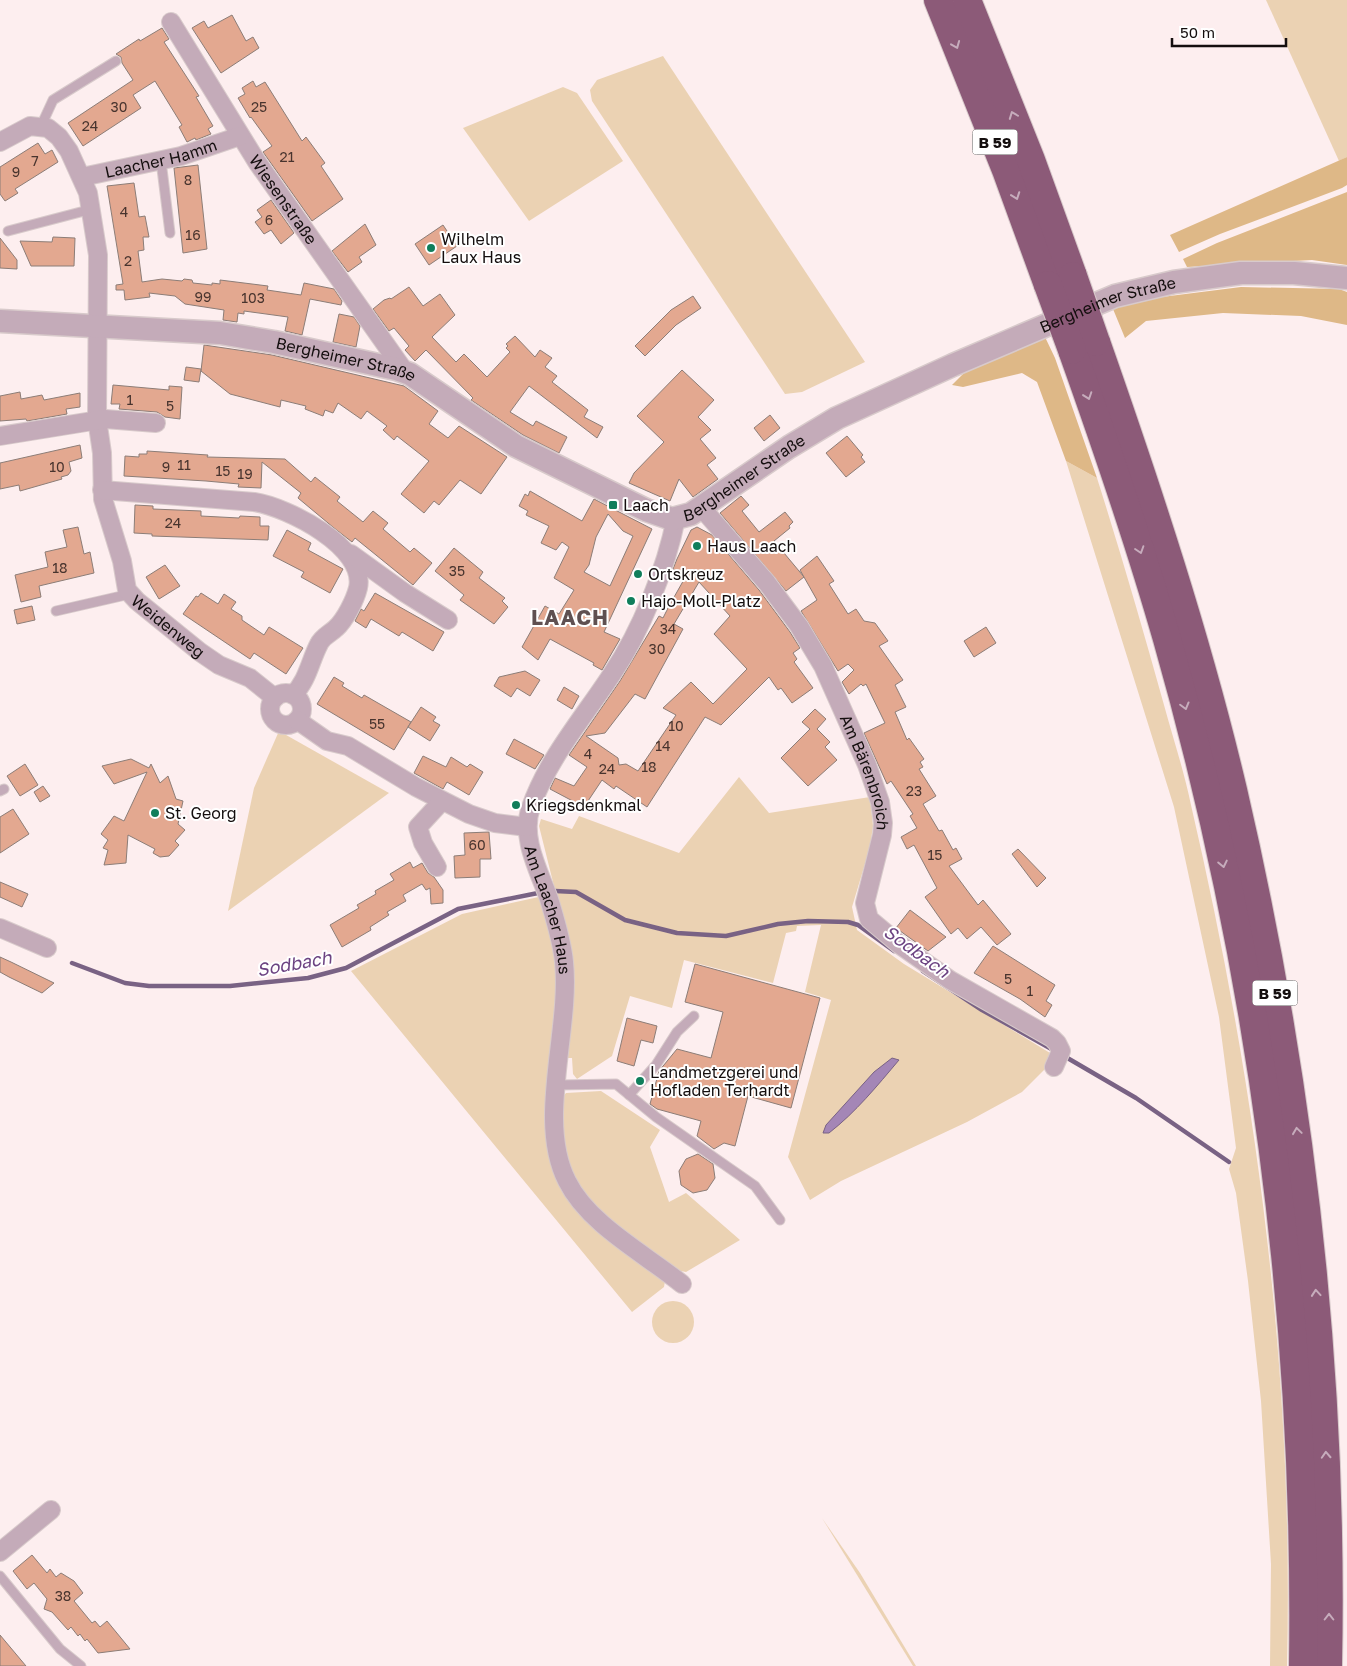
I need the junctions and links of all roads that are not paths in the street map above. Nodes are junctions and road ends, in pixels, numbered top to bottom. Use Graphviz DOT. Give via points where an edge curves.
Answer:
graph roads {
  1 [pos="938,0"];
  2 [pos="967,0"];
  3 [pos="171,22"];
  4 [pos="116,61"];
  5 [pos="41,126"];
  6 [pos="240,136"];
  7 [pos="0,142"];
  8 [pos="161,161"];
  9 [pos="82,176"];
  10 [pos="92,210"];
  11 [pos="8,231"];
  12 [pos="170,233"];
  13 [pos="1347,278"];
  14 [pos="1060,280"];
  15 [pos="0,321"];
  16 [pos="99,326"];
  17 [pos="1084,346"];
  18 [pos="405,372"];
  19 [pos="97,419"];
  20 [pos="156,423"];
  21 [pos="0,436"];
  22 [pos="102,490"];
  23 [pos="701,507"];
  24 [pos="676,518"];
  25 [pos="348,553"];
  26 [pos="130,594"];
  27 [pos="56,611"];
  28 [pos="448,620"];
  29 [pos="293,695"];
  30 [pos="275,698"];
  31 [pos="298,720"];
  32 [pos="442,801"];
  33 [pos="527,827"];
  34 [pos="437,866"];
  35 [pos="0,928"];
  36 [pos="47,948"];
  37 [pos="694,1016"];
  38 [pos="1058,1059"];
  39 [pos="557,1085"];
  40 [pos="629,1094"];
  41 [pos="780,1220"];
  42 [pos="682,1284"];
  43 [pos="51,1510"];
  44 [pos="0,1552"];
  45 [pos="0,1576"];
  46 [pos="81,1666"];
  47 [pos="1303,1666"];
  48 [pos="1328,1666"];
  1 -- 14 [label="highway, B 59, one-way" via="1003,162"];
  14 -- 2 [label="highway, B 59, one-way" via="1031,160"];
  3 -- 6 [label="street, Wiesenstraße"];
  4 -- 5 [label="lane" via="54,100"];
  5 -- 7 [label="street" via="23,128"];
  5 -- 9 [label="street, Laacher Hamm" via="54,132"];
  6 -- 8 [label="street, Laacher Hamm"];
  6 -- 18 [label="street, Wiesenstraße"];
  8 -- 9 [label="street, Laacher Hamm"];
  8 -- 12 [label="lane"];
  9 -- 10 [label="street, Laacher Hamm"];
  10 -- 11 [label="lane"];
  10 -- 16 [label="street, Laacher Hamm" via="98,244"];
  13 -- 23 [label="street, Bergheimer Straße" via="1241,273 1186,280 1115,296 837,418 794,443"];
  14 -- 17 [label="highway, B 59, bridge"];
  15 -- 16 [label="street, Bergheimer Straße"];
  16 -- 18 [label="street, Bergheimer Straße" via="237,335"];
  16 -- 19 [label="street, Weidenweg"];
  17 -- 47 [label="highway, B 59, one-way" via="1129,517 1168,641 1219,849 1252,1013 1280,1197 1292,1318 1302,1479"];
  48 -- 17 [label="highway, B 59, one-way" via="1328,1498 1319,1327 1300,1155 1273,981 1219,736 1169,561"];
  18 -- 24 [label="street, Bergheimer Straße" via="516,446 646,510 662,517"];
  19 -- 20 [label="street"];
  19 -- 21 [label="street"];
  19 -- 22 [label="street, Weidenweg" via="102,453"];
  22 -- 25 [label="street" via="270,505 315,529"];
  22 -- 26 [label="street, Weidenweg" via="106,517"];
  23 -- 24 [label="street, Bergheimer Straße"];
  23 -- 38 [label="street, Am Bärenbroich" via="780,600 805,635 826,672 869,770 883,823 865,903 869,919 950,980 1052,1038 1060,1046"];
  24 -- 33 [label="street, Am Laacher Haus" via="662,572 624,654 548,771 532,805"];
  25 -- 28 [label="street"];
  25 -- 29 [label="street" via="357,572 357,591 338,627 319,644 306,676"];
  26 -- 27 [label="lane"];
  26 -- 30 [label="street, Weidenweg" via="206,656 224,668 250,678"];
  29 -- 30 [label="street" via="284,693"];
  29 -- 31 [label="street" via="302,706"];
  30 -- 31 [label="street" via="271,707 276,721 289,724"];
  31 -- 32 [label="street" via="327,741 348,746"];
  32 -- 33 [label="street" via="484,820"];
  32 -- 34 [label="street" via="418,827 423,843"];
  33 -- 39 [label="street, Am Laacher Haus" via="563,954 564,997"];
  35 -- 36 [label="street"];
  37 -- 40 [label="lane" via="677,1032 656,1065"];
  39 -- 40 [label="lane" via="616,1084"];
  39 -- 42 [label="street, Am Laacher Haus" via="553,1123 555,1145 560,1166 573,1192 597,1219"];
  40 -- 41 [label="lane" via="656,1117 755,1186"];
  43 -- 44 [label="street"];
  45 -- 46 [label="lane" via="60,1650"];
}
